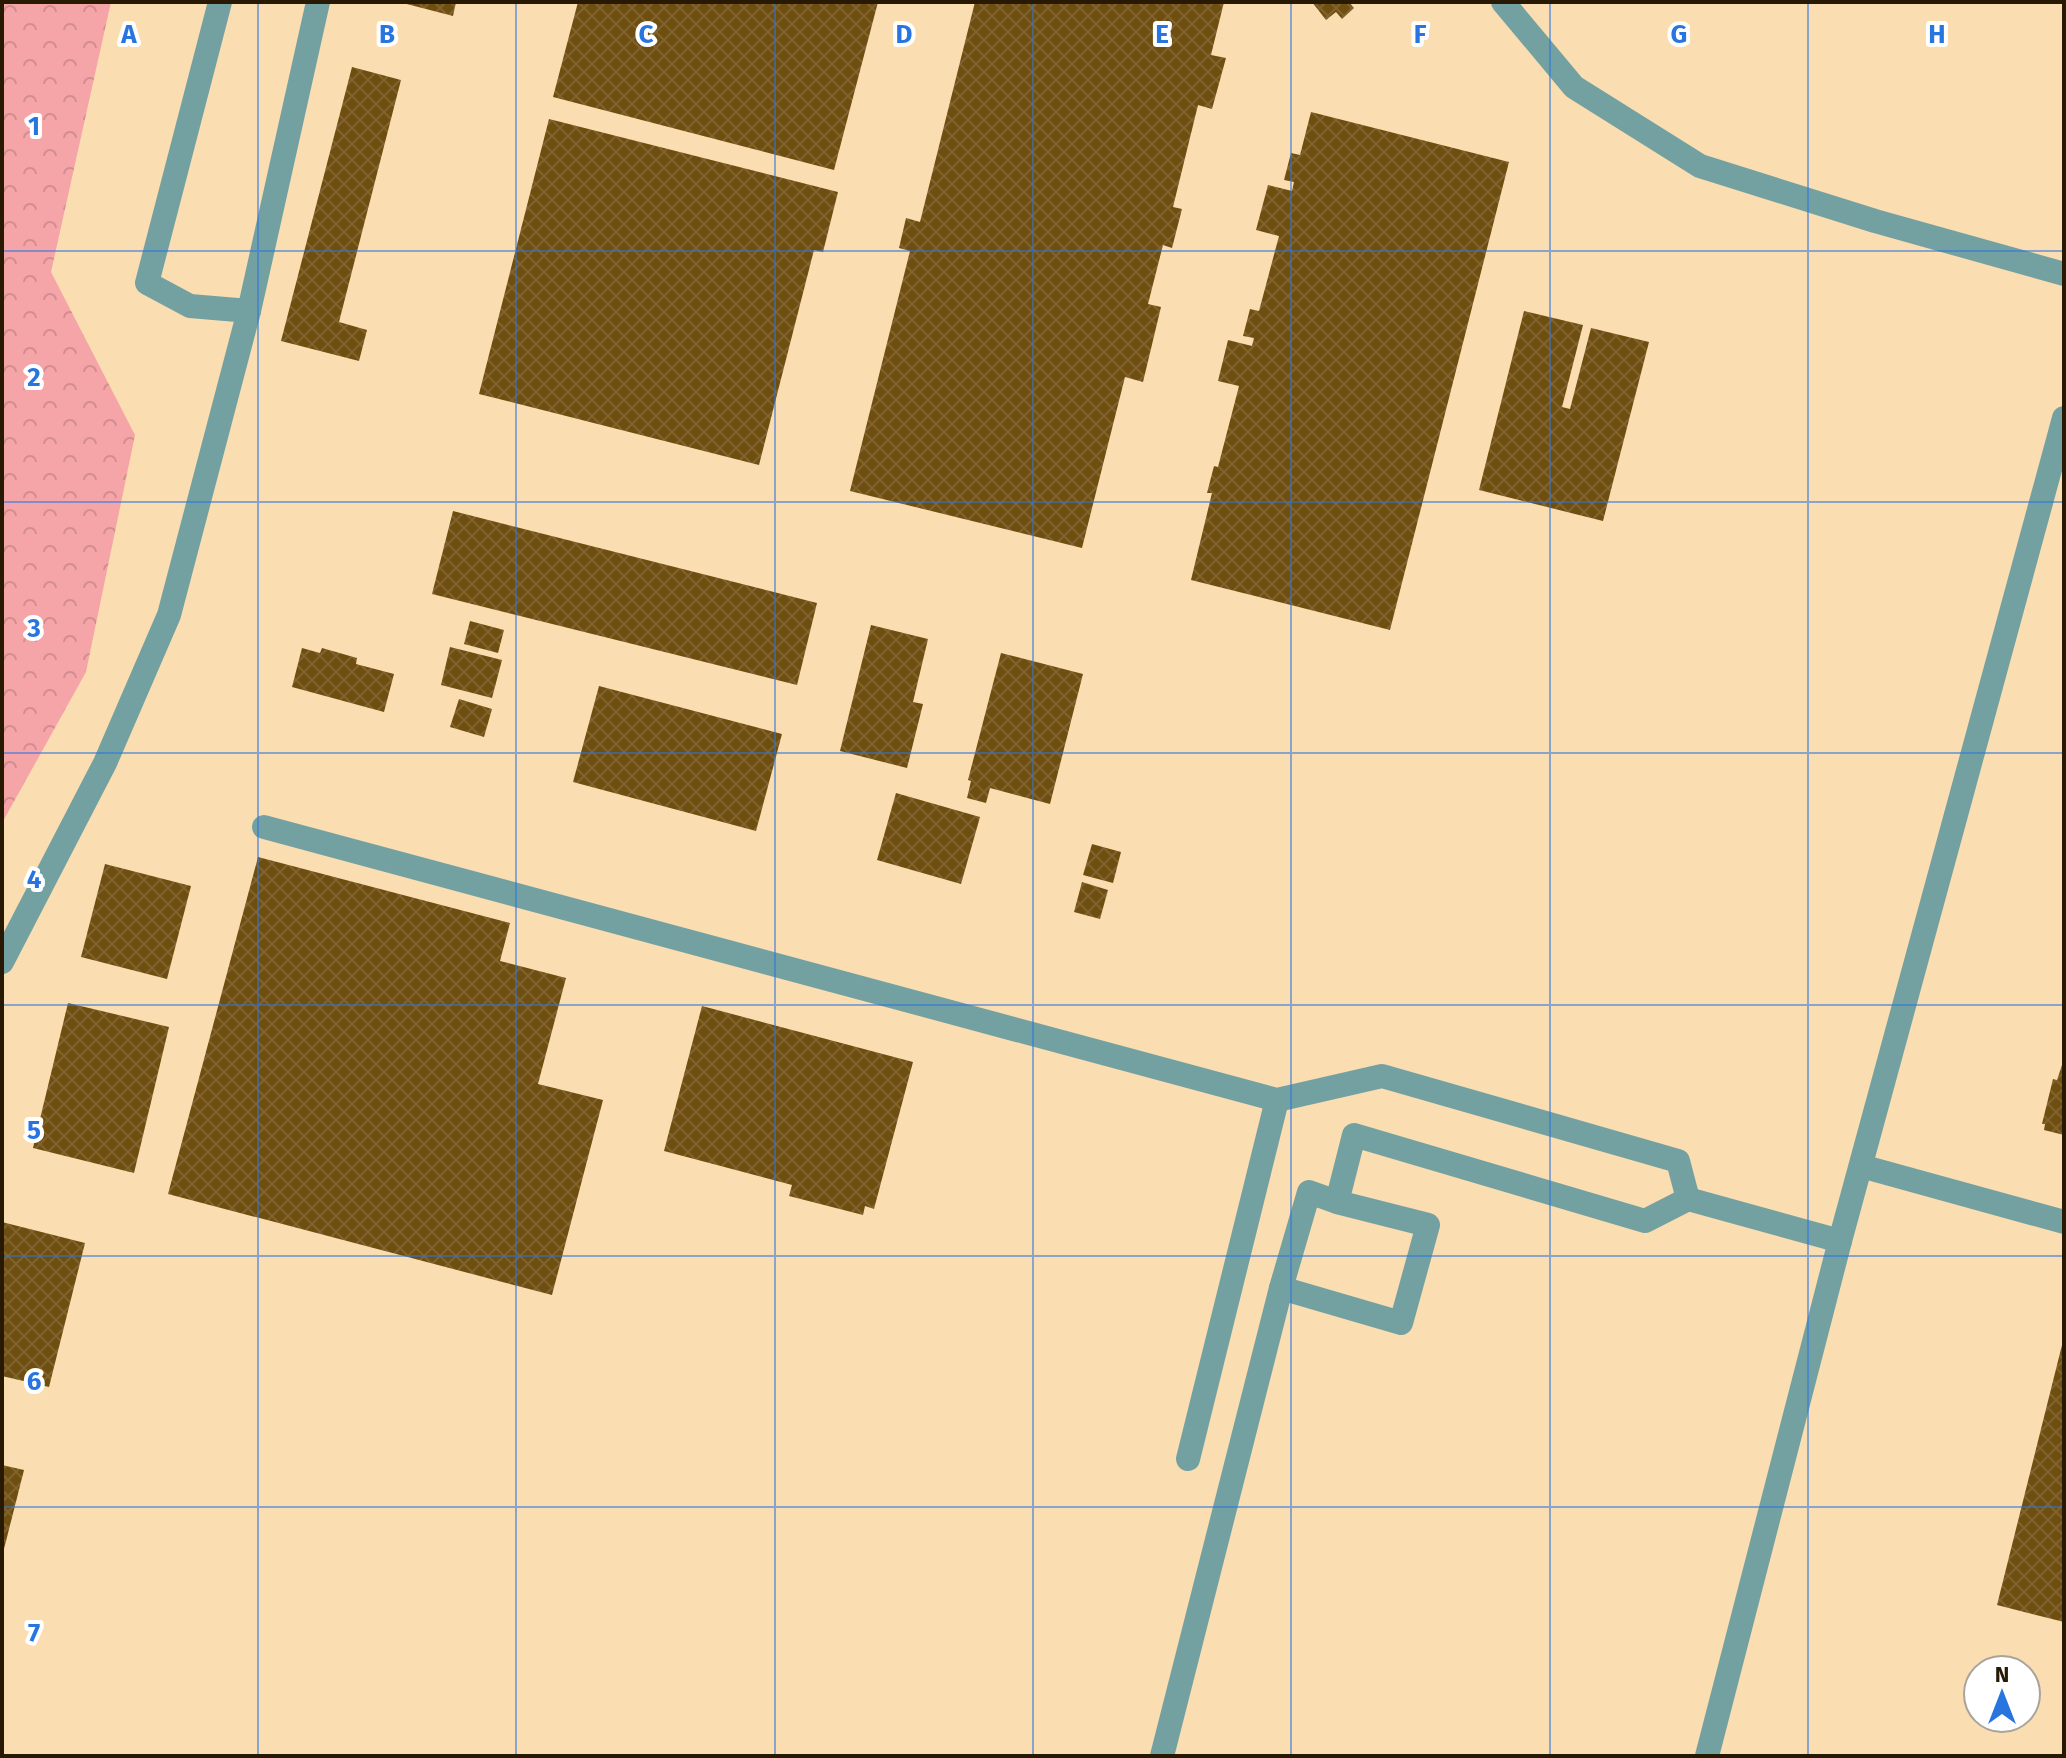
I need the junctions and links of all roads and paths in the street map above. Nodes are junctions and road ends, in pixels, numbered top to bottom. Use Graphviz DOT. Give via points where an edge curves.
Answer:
graph roads {
  1 [pos="220,2"];
  2 [pos="318,2"];
  3 [pos="1503,2"];
  4 [pos="2064,274"];
  5 [pos="249,311"];
  6 [pos="2064,418"];
  7 [pos="264,827"];
  8 [pos="2,962"];
  9 [pos="1277,1100"];
  10 [pos="1861,1166"];
  11 [pos="1688,1199"];
  12 [pos="1337,1202"];
  13 [pos="2064,1222"];
  14 [pos="1840,1241"];
  15 [pos="1281,1288"];
  16 [pos="1188,1459"];
  17 [pos="1162,1756"];
  18 [pos="1707,1756"];
  1 -- 5 [label="street" via="147,283 190,306"];
  2 -- 5 [label="street"];
  3 -- 4 [label="street" via="1574,87 1700,166"];
  5 -- 8 [label="street" via="169,615 105,763"];
  6 -- 10 [label="street"];
  7 -- 9 [label="street"];
  9 -- 11 [label="street" via="1382,1076 1678,1161"];
  9 -- 16 [label="street"];
  10 -- 13 [label="street"];
  10 -- 14 [label="street"];
  11 -- 12 [label="street" via="1645,1221 1354,1135"];
  11 -- 14 [label="street"];
  12 -- 15 [label="street" via="1309,1192"];
  12 -- 15 [label="street" via="1428,1225 1401,1323"];
  14 -- 18 [label="street"];
  15 -- 17 [label="street"];
}
